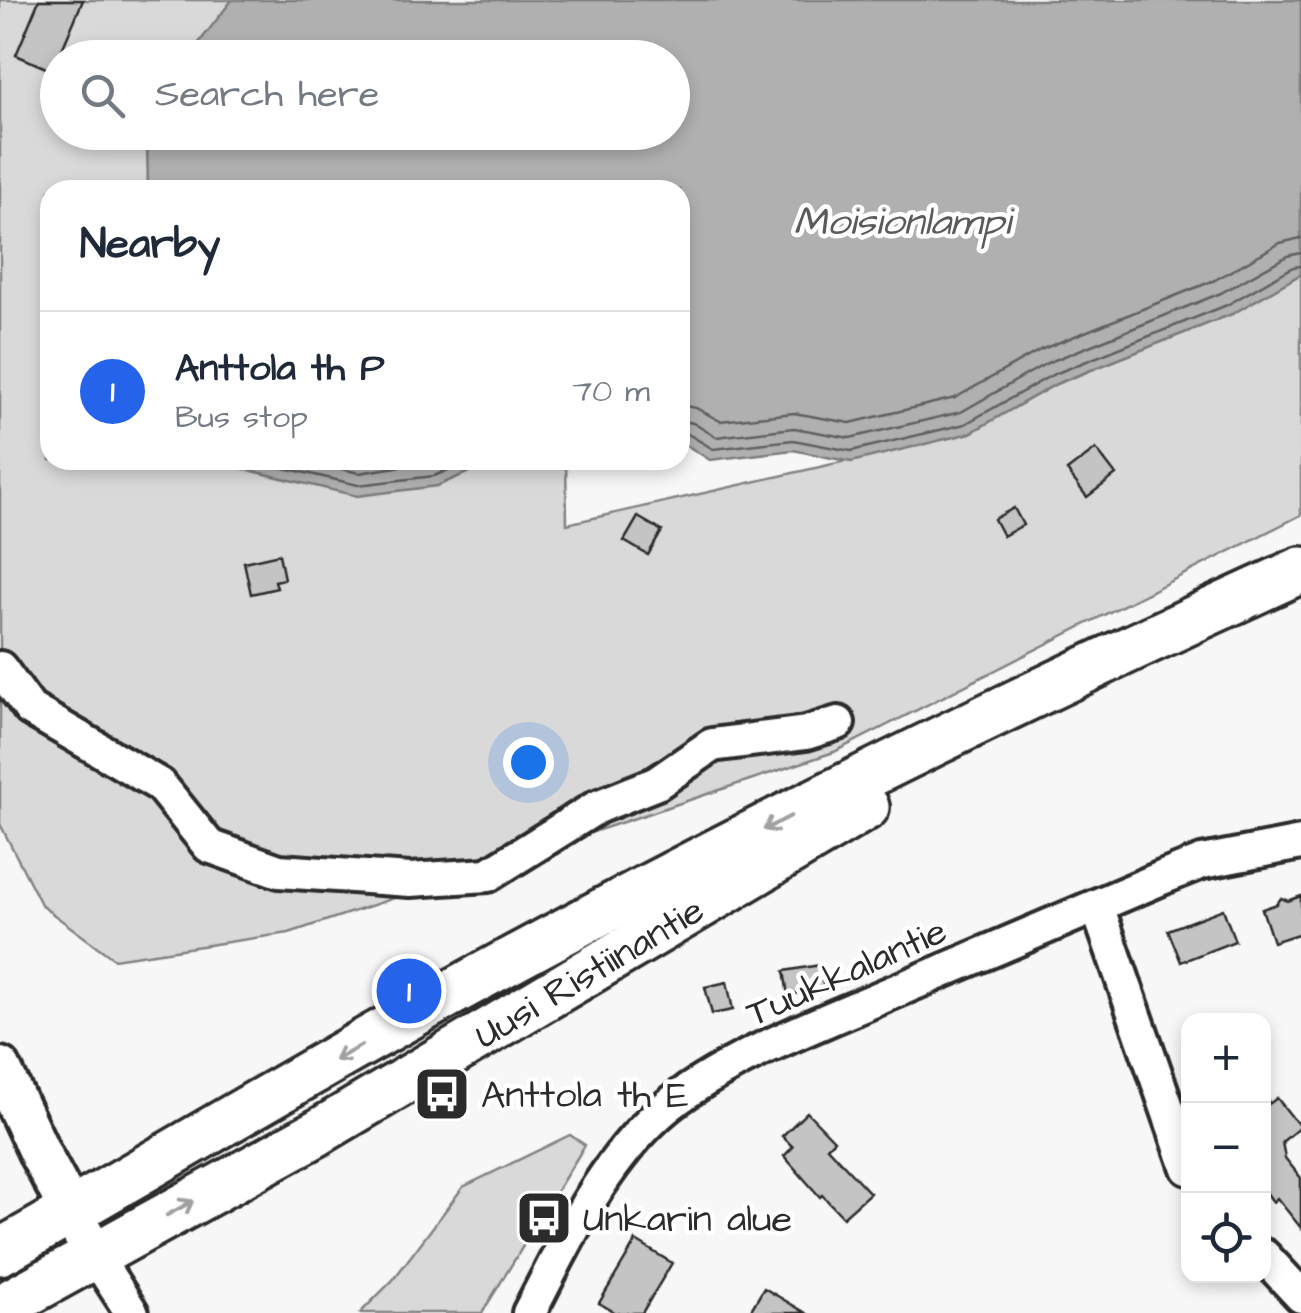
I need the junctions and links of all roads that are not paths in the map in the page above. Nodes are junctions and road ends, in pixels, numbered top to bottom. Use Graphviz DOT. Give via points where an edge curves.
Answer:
graph roads {
  1 [pos="1301,570"];
  2 [pos="1116,655"];
  3 [pos="0,668"];
  4 [pos="838,723"];
  5 [pos="1301,842"];
  6 [pos="1097,906"];
  7 [pos="0,1068"];
  8 [pos="1181,1148"];
  9 [pos="70,1212"];
  10 [pos="0,1252"];
  11 [pos="94,1254"];
  12 [pos="1271,1264"];
  13 [pos="1301,1296"];
  14 [pos="0,1308"];
  15 [pos="132,1313"];
  16 [pos="529,1313"];
  1 -- 2 [label="highway, Uusi Ristiinantie"];
  2 -- 9 [label="highway, Uusi Ristiinantie, one-way" via="493,970"];
  11 -- 2 [label="highway, Uusi Ristiinantie, one-way" via="591,973"];
  3 -- 4 [label="street" via="30,709 160,784 209,846 279,871 410,880 488,875 596,807 657,783 712,745"];
  5 -- 6 [label="street, Tuukkalantie" via="1202,862"];
  6 -- 8 [label="street"];
  6 -- 16 [label="street, Tuukkalantie" via="780,1040 686,1092 614,1162"];
  7 -- 9 [label="main road"];
  9 -- 10 [label="highway, Uusi Ristiinantie"];
  9 -- 11 [label="main road"];
  11 -- 14 [label="highway, Uusi Ristiinantie"];
  11 -- 15 [label="street"];
  12 -- 13 [label="street"];
}
